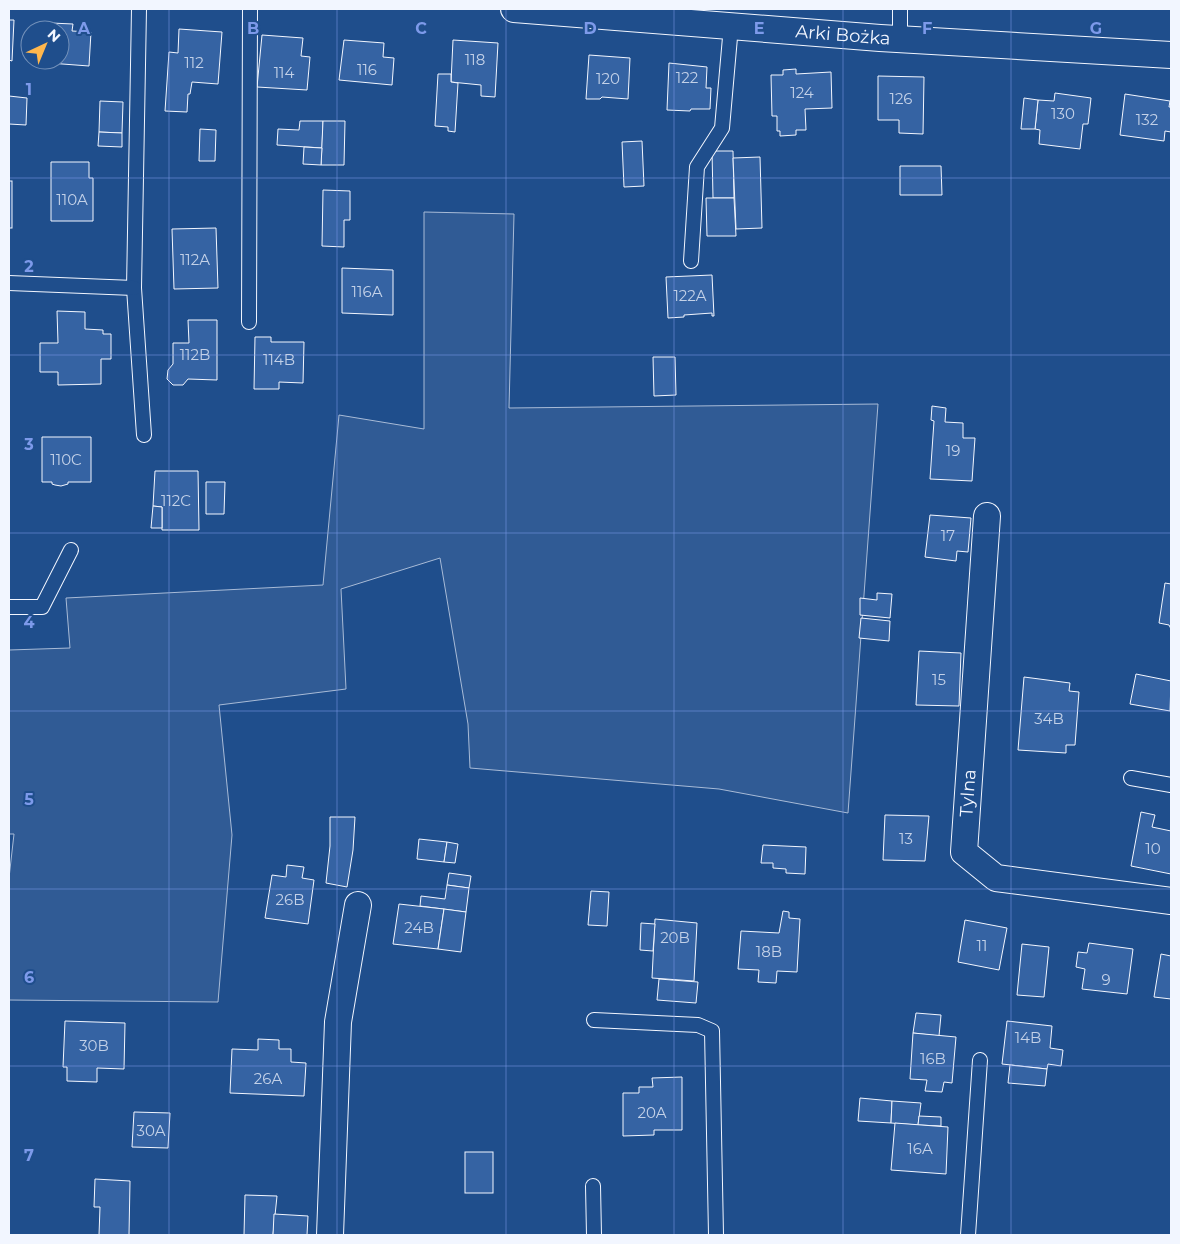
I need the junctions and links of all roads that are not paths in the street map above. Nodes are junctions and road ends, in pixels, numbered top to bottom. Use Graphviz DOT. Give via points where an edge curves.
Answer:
graph roads {
  1 [pos="139,9"];
  2 [pos="250,9"];
  3 [pos="514,9"];
  4 [pos="900,9"];
  5 [pos="558,10"];
  6 [pos="732,26"];
  7 [pos="900,39"];
  8 [pos="1171,55"];
  9 [pos="691,261"];
  10 [pos="9,284"];
  11 [pos="134,288"];
  12 [pos="249,322"];
  13 [pos="144,435"];
  14 [pos="987,516"];
  15 [pos="71,550"];
  16 [pos="9,607"];
  17 [pos="1132,778"];
  18 [pos="1171,785"];
  19 [pos="1171,901"];
  20 [pos="358,905"];
  21 [pos="594,1020"];
  22 [pos="980,1060"];
  23 [pos="593,1186"];
  24 [pos="330,1235"];
  25 [pos="594,1235"];
  26 [pos="716,1235"];
  27 [pos="968,1235"];
  1 -- 11 [label="lane"];
  2 -- 12 [label="lane"];
  3 -- 5 [label="street, Arki Bożka"];
  4 -- 7 [label="lane"];
  5 -- 6 [label="street, Arki Bożka"];
  6 -- 7 [label="street, Arki Bożka"];
  6 -- 9 [label="lane" via="722,128 697,167"];
  7 -- 8 [label="street, Arki Bożka"];
  10 -- 11 [label="lane"];
  11 -- 13 [label="lane"];
  14 -- 19 [label="street, Tylna" via="964,852 996,878"];
  15 -- 16 [label="lane" via="42,607"];
  17 -- 18 [label="lane"];
  20 -- 24 [label="street" via="338,1022"];
  21 -- 26 [label="lane" via="698,1025 712,1031"];
  22 -- 27 [label="lane"];
  23 -- 25 [label="lane"];
}
